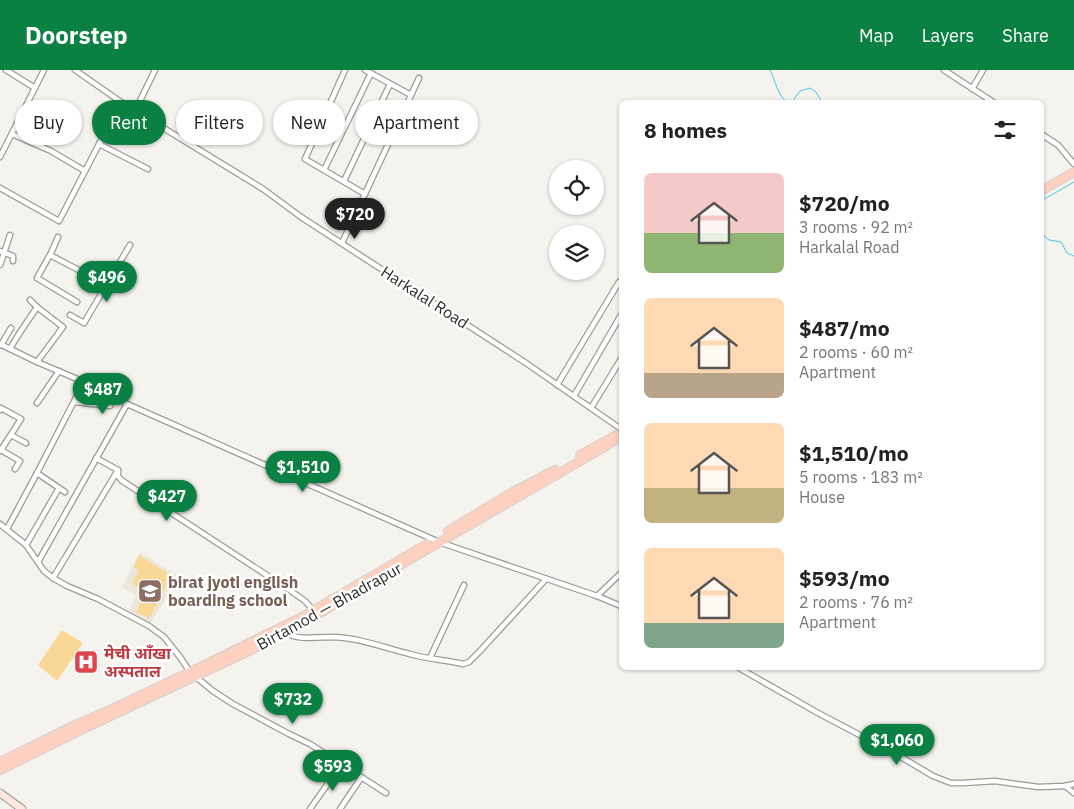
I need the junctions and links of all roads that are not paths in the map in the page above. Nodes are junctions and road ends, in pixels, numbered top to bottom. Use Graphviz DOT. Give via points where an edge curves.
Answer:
graph roads {
  1 [pos="6,70"];
  2 [pos="44,70"];
  3 [pos="75,70"];
  4 [pos="155,70"];
  5 [pos="345,70"];
  6 [pos="365,70"];
  7 [pos="944,70"];
  8 [pos="983,70"];
  9 [pos="371,73"];
  10 [pos="420,78"];
  11 [pos="390,84"];
  12 [pos="35,88"];
  13 [pos="972,88"];
  14 [pos="411,95"];
  15 [pos="118,100"];
  16 [pos="140,100"];
  17 [pos="990,100"];
  18 [pos="166,130"];
  19 [pos="12,134"];
  20 [pos="1044,136"];
  21 [pos="98,145"];
  22 [pos="101,145"];
  23 [pos="0,157"];
  24 [pos="1074,164"];
  25 [pos="148,169"];
  26 [pos="85,170"];
  27 [pos="324,170"];
  28 [pos="1074,172"];
  29 [pos="344,181"];
  30 [pos="0,188"];
  31 [pos="1044,189"];
  32 [pos="365,194"];
  33 [pos="10,235"];
  34 [pos="58,237"];
  35 [pos="342,243"];
  36 [pos="130,245"];
  37 [pos="2,252"];
  38 [pos="50,255"];
  39 [pos="13,261"];
  40 [pos="0,265"];
  41 [pos="92,277"];
  42 [pos="619,284"];
  43 [pos="30,300"];
  44 [pos="77,302"];
  45 [pos="37,307"];
  46 [pos="70,315"];
  47 [pos="619,318"];
  48 [pos="11,328"];
  49 [pos="0,345"];
  50 [pos="10,350"];
  51 [pos="37,362"];
  52 [pos="619,362"];
  53 [pos="58,371"];
  54 [pos="84,382"];
  55 [pos="557,385"];
  56 [pos="114,396"];
  57 [pos="574,396"];
  58 [pos="74,402"];
  59 [pos="37,403"];
  60 [pos="127,404"];
  61 [pos="591,408"];
  62 [pos="0,410"];
  63 [pos="619,429"];
  64 [pos="619,431"];
  65 [pos="11,435"];
  66 [pos="619,437"];
  67 [pos="26,443"];
  68 [pos="0,450"];
  69 [pos="96,458"];
  70 [pos="16,469"];
  71 [pos="118,470"];
  72 [pos="558,471"];
  73 [pos="37,473"];
  74 [pos="59,488"];
  75 [pos="65,492"];
  76 [pos="0,524"];
  77 [pos="7,529"];
  78 [pos="436,541"];
  79 [pos="26,545"];
  80 [pos="38,562"];
  81 [pos="619,575"];
  82 [pos="53,578"];
  83 [pos="546,579"];
  84 [pos="464,585"];
  85 [pos="597,596"];
  86 [pos="619,605"];
  87 [pos="313,610"];
  88 [pos="286,632"];
  89 [pos="273,635"];
  90 [pos="430,658"];
  91 [pos="742,670"];
  92 [pos="192,674"];
  93 [pos="113,712"];
  94 [pos="0,762"];
  95 [pos="341,764"];
  96 [pos="0,770"];
  97 [pos="362,778"];
  98 [pos="1074,784"];
  99 [pos="1065,786"];
  100 [pos="0,793"];
  101 [pos="386,793"];
  102 [pos="1074,793"];
  103 [pos="22,809"];
  104 [pos="310,809"];
  105 [pos="340,809"];
  1 -- 12 [label="street"];
  2 -- 12 [label="street"];
  3 -- 15 [label="street, Harkalal Road"];
  4 -- 16 [label="street"];
  5 -- 27 [label="street" via="305,159"];
  6 -- 9 [label="street"];
  7 -- 13 [label="street"];
  8 -- 13 [label="street"];
  9 -- 11 [label="street"];
  9 -- 27 [label="street"];
  10 -- 14 [label="street"];
  11 -- 14 [label="street"];
  11 -- 29 [label="street"];
  12 -- 19 [label="street"];
  13 -- 17 [label="street"];
  14 -- 32 [label="street"];
  18 -- 35 [label="street, Harkalal Road" via="263,189"];
  19 -- 23 [label="street"];
  19 -- 26 [label="street"];
  20 -- 24 [label="street" via="1058,145"];
  21 -- 26 [label="street"];
  22 -- 25 [label="street"];
  26 -- 30 [label="street" via="59,221"];
  27 -- 29 [label="street"];
  28 -- 31 [label="main road"];
  29 -- 32 [label="street"];
  32 -- 35 [label="street"];
  33 -- 37 [label="street"];
  34 -- 38 [label="street"];
  35 -- 55 [label="street, Harkalal Road"];
  36 -- 46 [label="street" via="84,322"];
  37 -- 39 [label="street" via="13,256"];
  37 -- 40 [label="street"];
  38 -- 41 [label="street"];
  38 -- 44 [label="street" via="37,278"];
  42 -- 55 [label="street"];
  43 -- 45 [label="street"];
  45 -- 50 [label="street"];
  45 -- 51 [label="street" via="63,327"];
  47 -- 57 [label="street"];
  48 -- 49 [label="street"];
  49 -- 50 [label="street"];
  50 -- 51 [label="street"];
  51 -- 53 [label="street"];
  52 -- 61 [label="street"];
  53 -- 54 [label="street"];
  53 -- 59 [label="street"];
  54 -- 56 [label="street"];
  54 -- 58 [label="street"];
  55 -- 57 [label="street, Harkalal Road"];
  56 -- 58 [label="street" via="110,406"];
  56 -- 60 [label="street"];
  57 -- 61 [label="street, Harkalal Road"];
  58 -- 73 [label="street"];
  60 -- 69 [label="street"];
  60 -- 78 [label="street"];
  61 -- 63 [label="street, Harkalal Road"];
  62 -- 65 [label="street" via="21,419"];
  64 -- 72 [label="main road, Birtamod — Bhadrapur"];
  65 -- 67 [label="street"];
  65 -- 68 [label="street"];
  66 -- 72 [label="main road, Birtamod — Bhadrapur"];
  68 -- 70 [label="street" via="20,461"];
  69 -- 71 [label="street"];
  69 -- 80 [label="street"];
  71 -- 82 [label="street"];
  71 -- 87 [label="street" via="121,480 288,589"];
  72 -- 78 [label="main road, Birtamod — Bhadrapur" via="511,493"];
  73 -- 74 [label="street"];
  73 -- 77 [label="street"];
  74 -- 75 [label="street"];
  74 -- 79 [label="street"];
  76 -- 77 [label="street"];
  77 -- 79 [label="street"];
  78 -- 83 [label="street"];
  78 -- 87 [label="main road, Birtamod — Bhadrapur"];
  78 -- 88 [label="main road, Birtamod — Bhadrapur"];
  79 -- 80 [label="street"];
  80 -- 82 [label="street"];
  81 -- 85 [label="street"];
  82 -- 92 [label="street" via="149,626 164,637"];
  83 -- 85 [label="street"];
  83 -- 90 [label="street" via="469,662 463,664"];
  84 -- 90 [label="street"];
  85 -- 86 [label="street"];
  87 -- 89 [label="main road, Birtamod — Bhadrapur"];
  88 -- 89 [label="main road, Birtamod — Bhadrapur"];
  88 -- 90 [label="street" via="290,636 358,640"];
  89 -- 92 [label="main road, Birtamod — Bhadrapur"];
  91 -- 99 [label="street" via="818,714 951,783 995,781 1028,786"];
  92 -- 93 [label="main road, Birtamod — Bhadrapur"];
  92 -- 95 [label="street" via="233,704"];
  93 -- 94 [label="main road, Birtamod — Bhadrapur" via="77,724"];
  93 -- 96 [label="main road, Birtamod — Bhadrapur"];
  95 -- 97 [label="street"];
  95 -- 104 [label="street"];
  97 -- 101 [label="street"];
  97 -- 105 [label="street"];
  98 -- 99 [label="street"];
  99 -- 102 [label="street"];
  100 -- 103 [label="street"];
}
